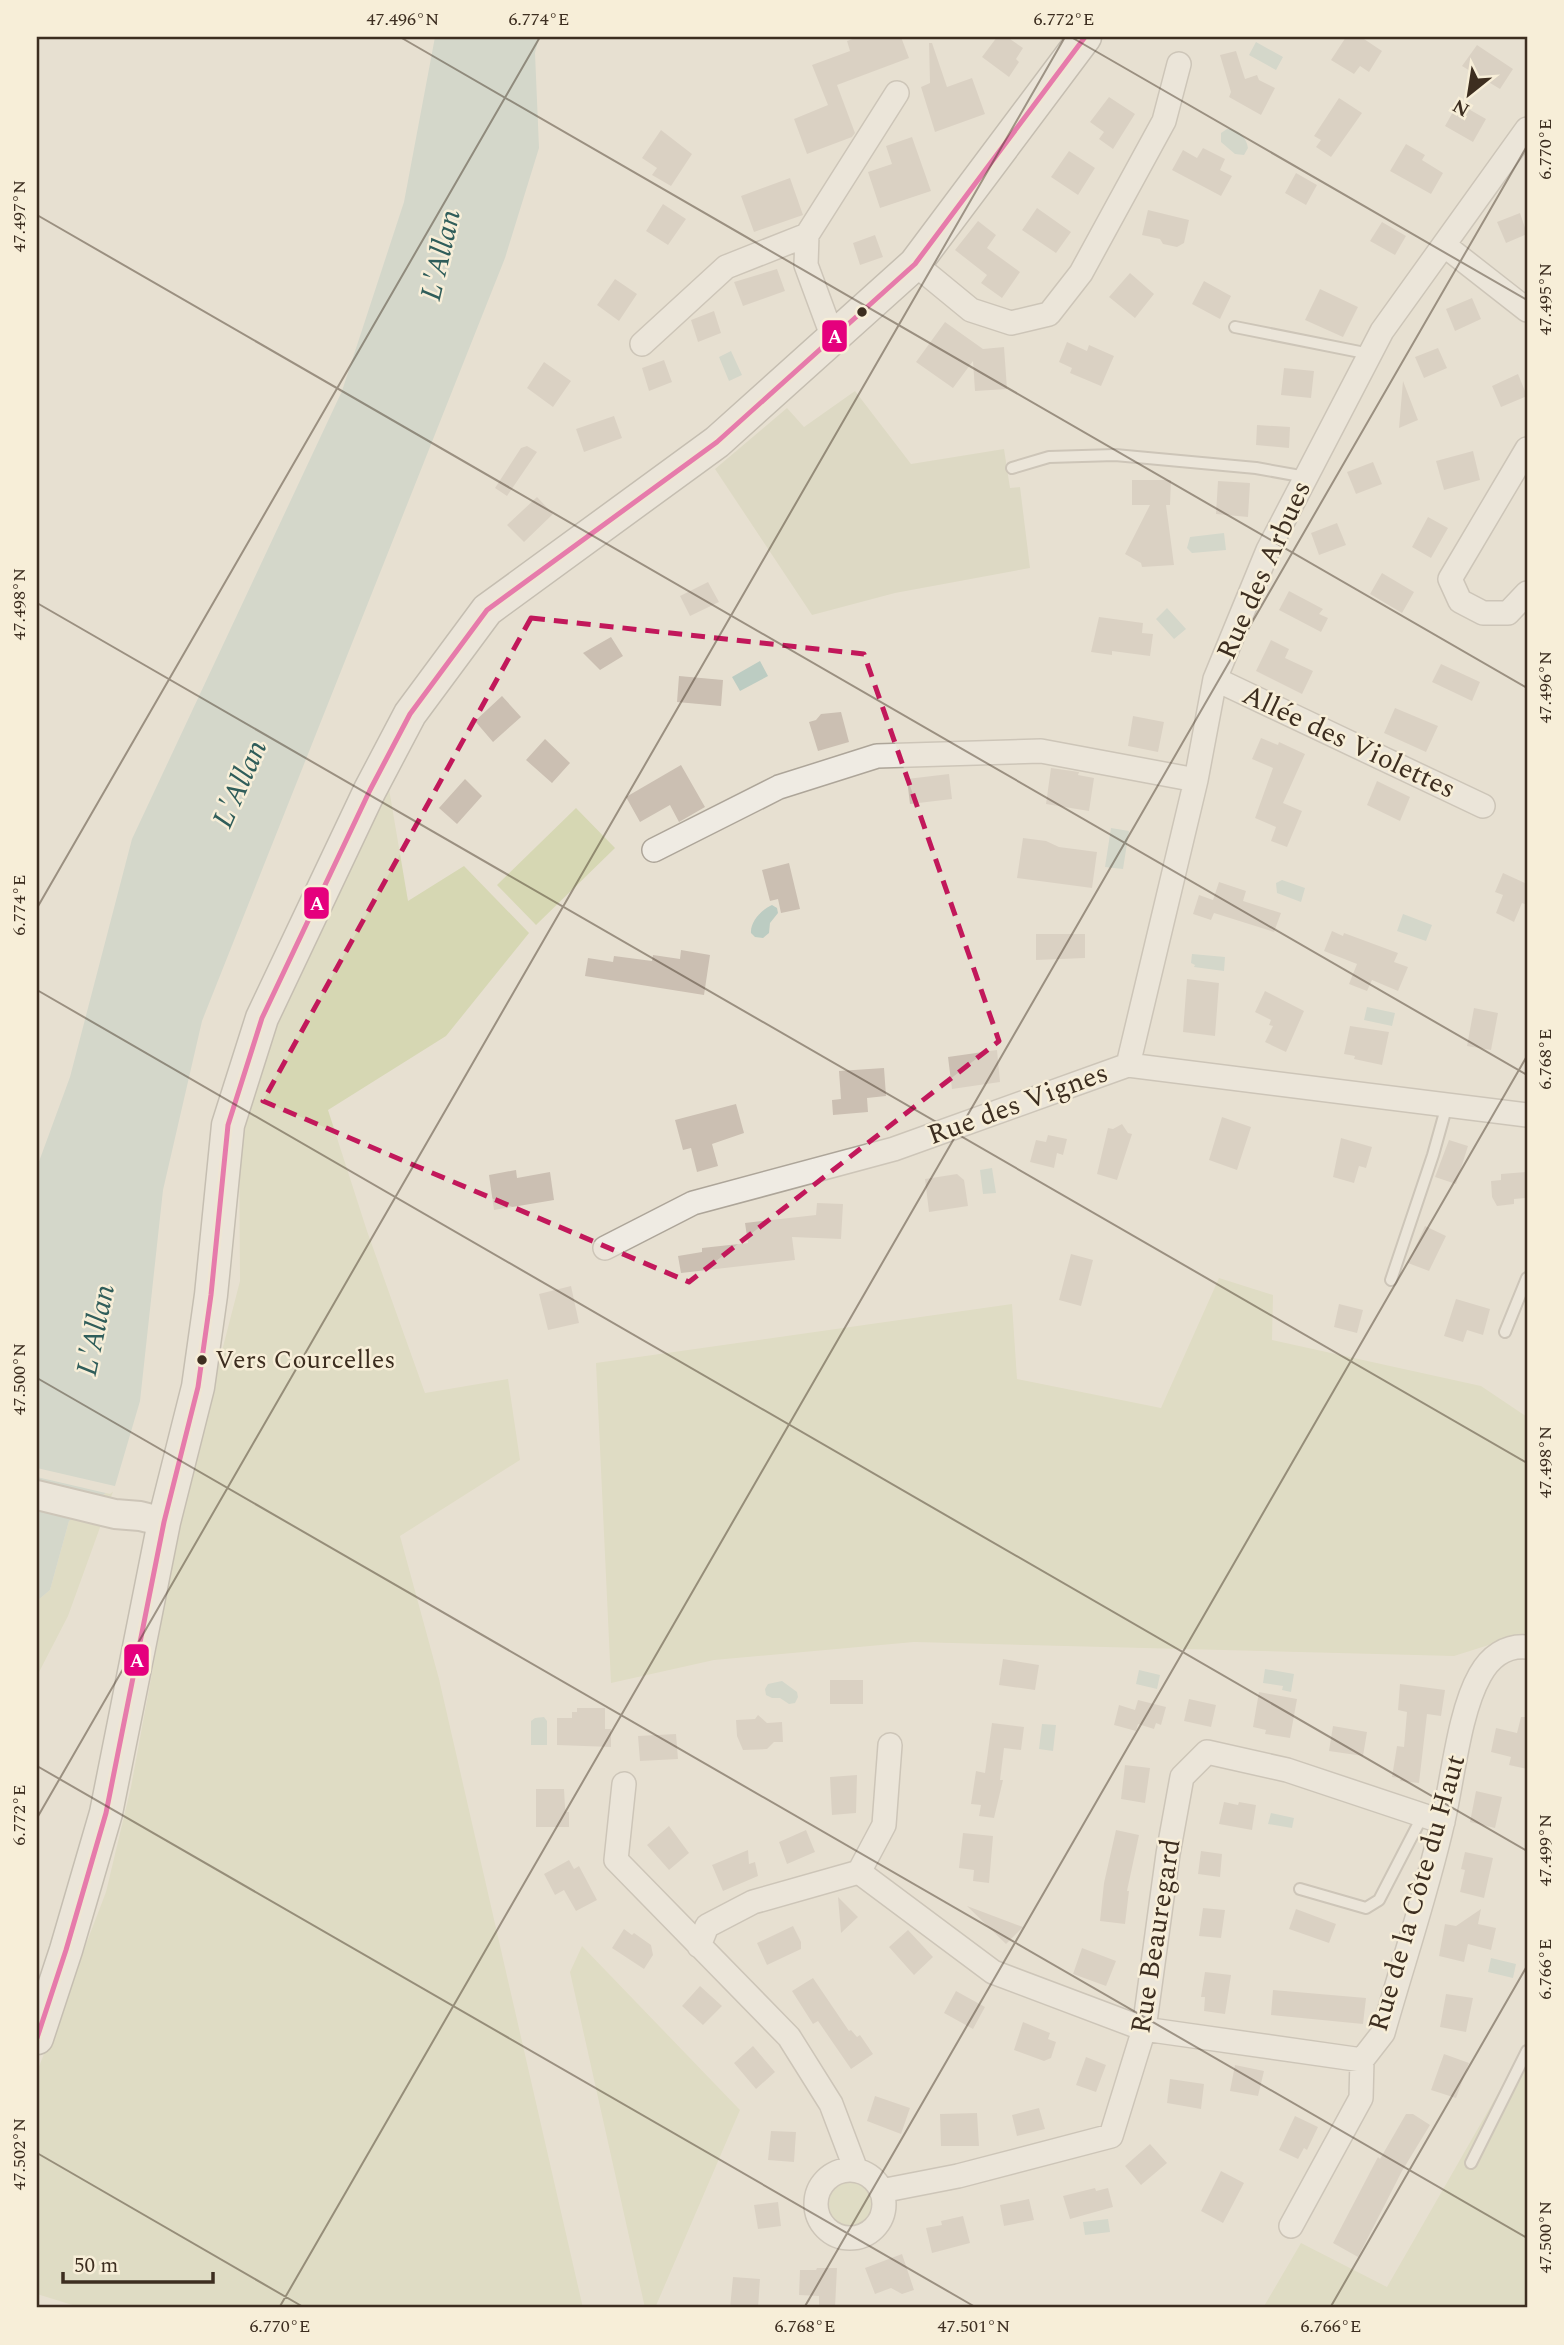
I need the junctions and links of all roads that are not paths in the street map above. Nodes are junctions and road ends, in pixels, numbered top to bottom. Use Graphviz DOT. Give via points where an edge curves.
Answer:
graph roads {
  1 [pos="1085,37"];
  2 [pos="1179,64"];
  3 [pos="897,93"];
  4 [pos="1527,129"];
  5 [pos="807,235"];
  6 [pos="1444,245"];
  7 [pos="915,264"];
  8 [pos="1527,310"];
  9 [pos="1235,327"];
  10 [pos="833,338"];
  11 [pos="642,344"];
  12 [pos="1370,354"];
  13 [pos="1527,449"];
  14 [pos="1012,468"];
  15 [pos="1306,477"];
  16 [pos="1527,593"];
  17 [pos="1215,679"];
  18 [pos="1196,780"];
  19 [pos="1483,806"];
  20 [pos="654,850"];
  21 [pos="1128,1065"];
  22 [pos="1447,1105"];
  23 [pos="1527,1115"];
  24 [pos="605,1248"];
  25 [pos="1527,1278"];
  26 [pos="1391,1280"];
  27 [pos="1505,1332"];
  28 [pos="37,1495"];
  29 [pos="164,1522"];
  30 [pos="1523,1647"];
  31 [pos="890,1745"];
  32 [pos="624,1784"];
  33 [pos="1433,1819"];
  34 [pos="859,1872"];
  35 [pos="1300,1889"];
  36 [pos="699,1946"];
  37 [pos="1143,2029"];
  38 [pos="37,2038"];
  39 [pos="1527,2051"];
  40 [pos="1362,2060"];
  41 [pos="1471,2163"];
  42 [pos="856,2170"];
  43 [pos="881,2191"];
  44 [pos="1291,2226"];
  1 -- 7 [label="main road"];
  2 -- 7 [label="street" via="1164,121 1081,273 1049,313 1011,323 971,310"];
  3 -- 5 [label="street"];
  4 -- 6 [label="street, Rue des Arbues"];
  5 -- 10 [label="street" via="806,265"];
  5 -- 11 [label="street" via="726,267"];
  6 -- 8 [label="street"];
  6 -- 12 [label="street, Rue des Arbues"];
  7 -- 10 [label="main road"];
  9 -- 12 [label="lane"];
  10 -- 29 [label="main road" via="717,442 487,610 410,714 262,1018 228,1125 198,1387"];
  12 -- 15 [label="street, Rue des Arbues"];
  13 -- 16 [label="street" via="1450,579 1460,601 1483,614 1508,613"];
  14 -- 15 [label="lane" via="1049,457 1115,455"];
  15 -- 17 [label="street, Rue des Arbues" via="1268,550"];
  17 -- 18 [label="street, Rue des Arbues"];
  17 -- 19 [label="street, Allée des Violettes"];
  18 -- 20 [label="street" via="1041,751 877,756 779,788"];
  18 -- 21 [label="street, Rue des Arbues"];
  21 -- 22 [label="street, Rue des Vignes"];
  21 -- 24 [label="street, Rue des Vignes" via="894,1149 693,1203"];
  22 -- 23 [label="street, Rue des Vignes"];
  22 -- 26 [label="lane"];
  25 -- 27 [label="lane"];
  28 -- 29 [label="street"];
  29 -- 38 [label="main road" via="106,1812"];
  30 -- 33 [label="street, Rue de la Côte du Haut" via="1498,1653 1480,1675"];
  31 -- 34 [label="street" via="884,1825"];
  32 -- 36 [label="street" via="616,1860"];
  33 -- 35 [label="lane" via="1379,1900 1366,1908"];
  33 -- 37 [label="street, Rue Beauregard" via="1287,1770 1206,1752 1182,1777"];
  33 -- 40 [label="street, Rue de la Côte du Haut" via="1383,2033"];
  34 -- 36 [label="street" via="753,1902 707,1926"];
  34 -- 37 [label="street" via="993,1972"];
  36 -- 42 [label="street" via="789,2037 831,2104"];
  37 -- 40 [label="street"];
  37 -- 43 [label="street, Rue Beauregard" via="1111,2136"];
  39 -- 41 [label="lane"];
  40 -- 44 [label="street, Rue de la Côte du Haut" via="1361,2098"];
  42 -- 43 [label="street" via="876,2182"];
  42 -- 43 [label="street" via="835,2173 820,2188 816,2208 825,2227 843,2238 864,2236 880,2221"];
}
